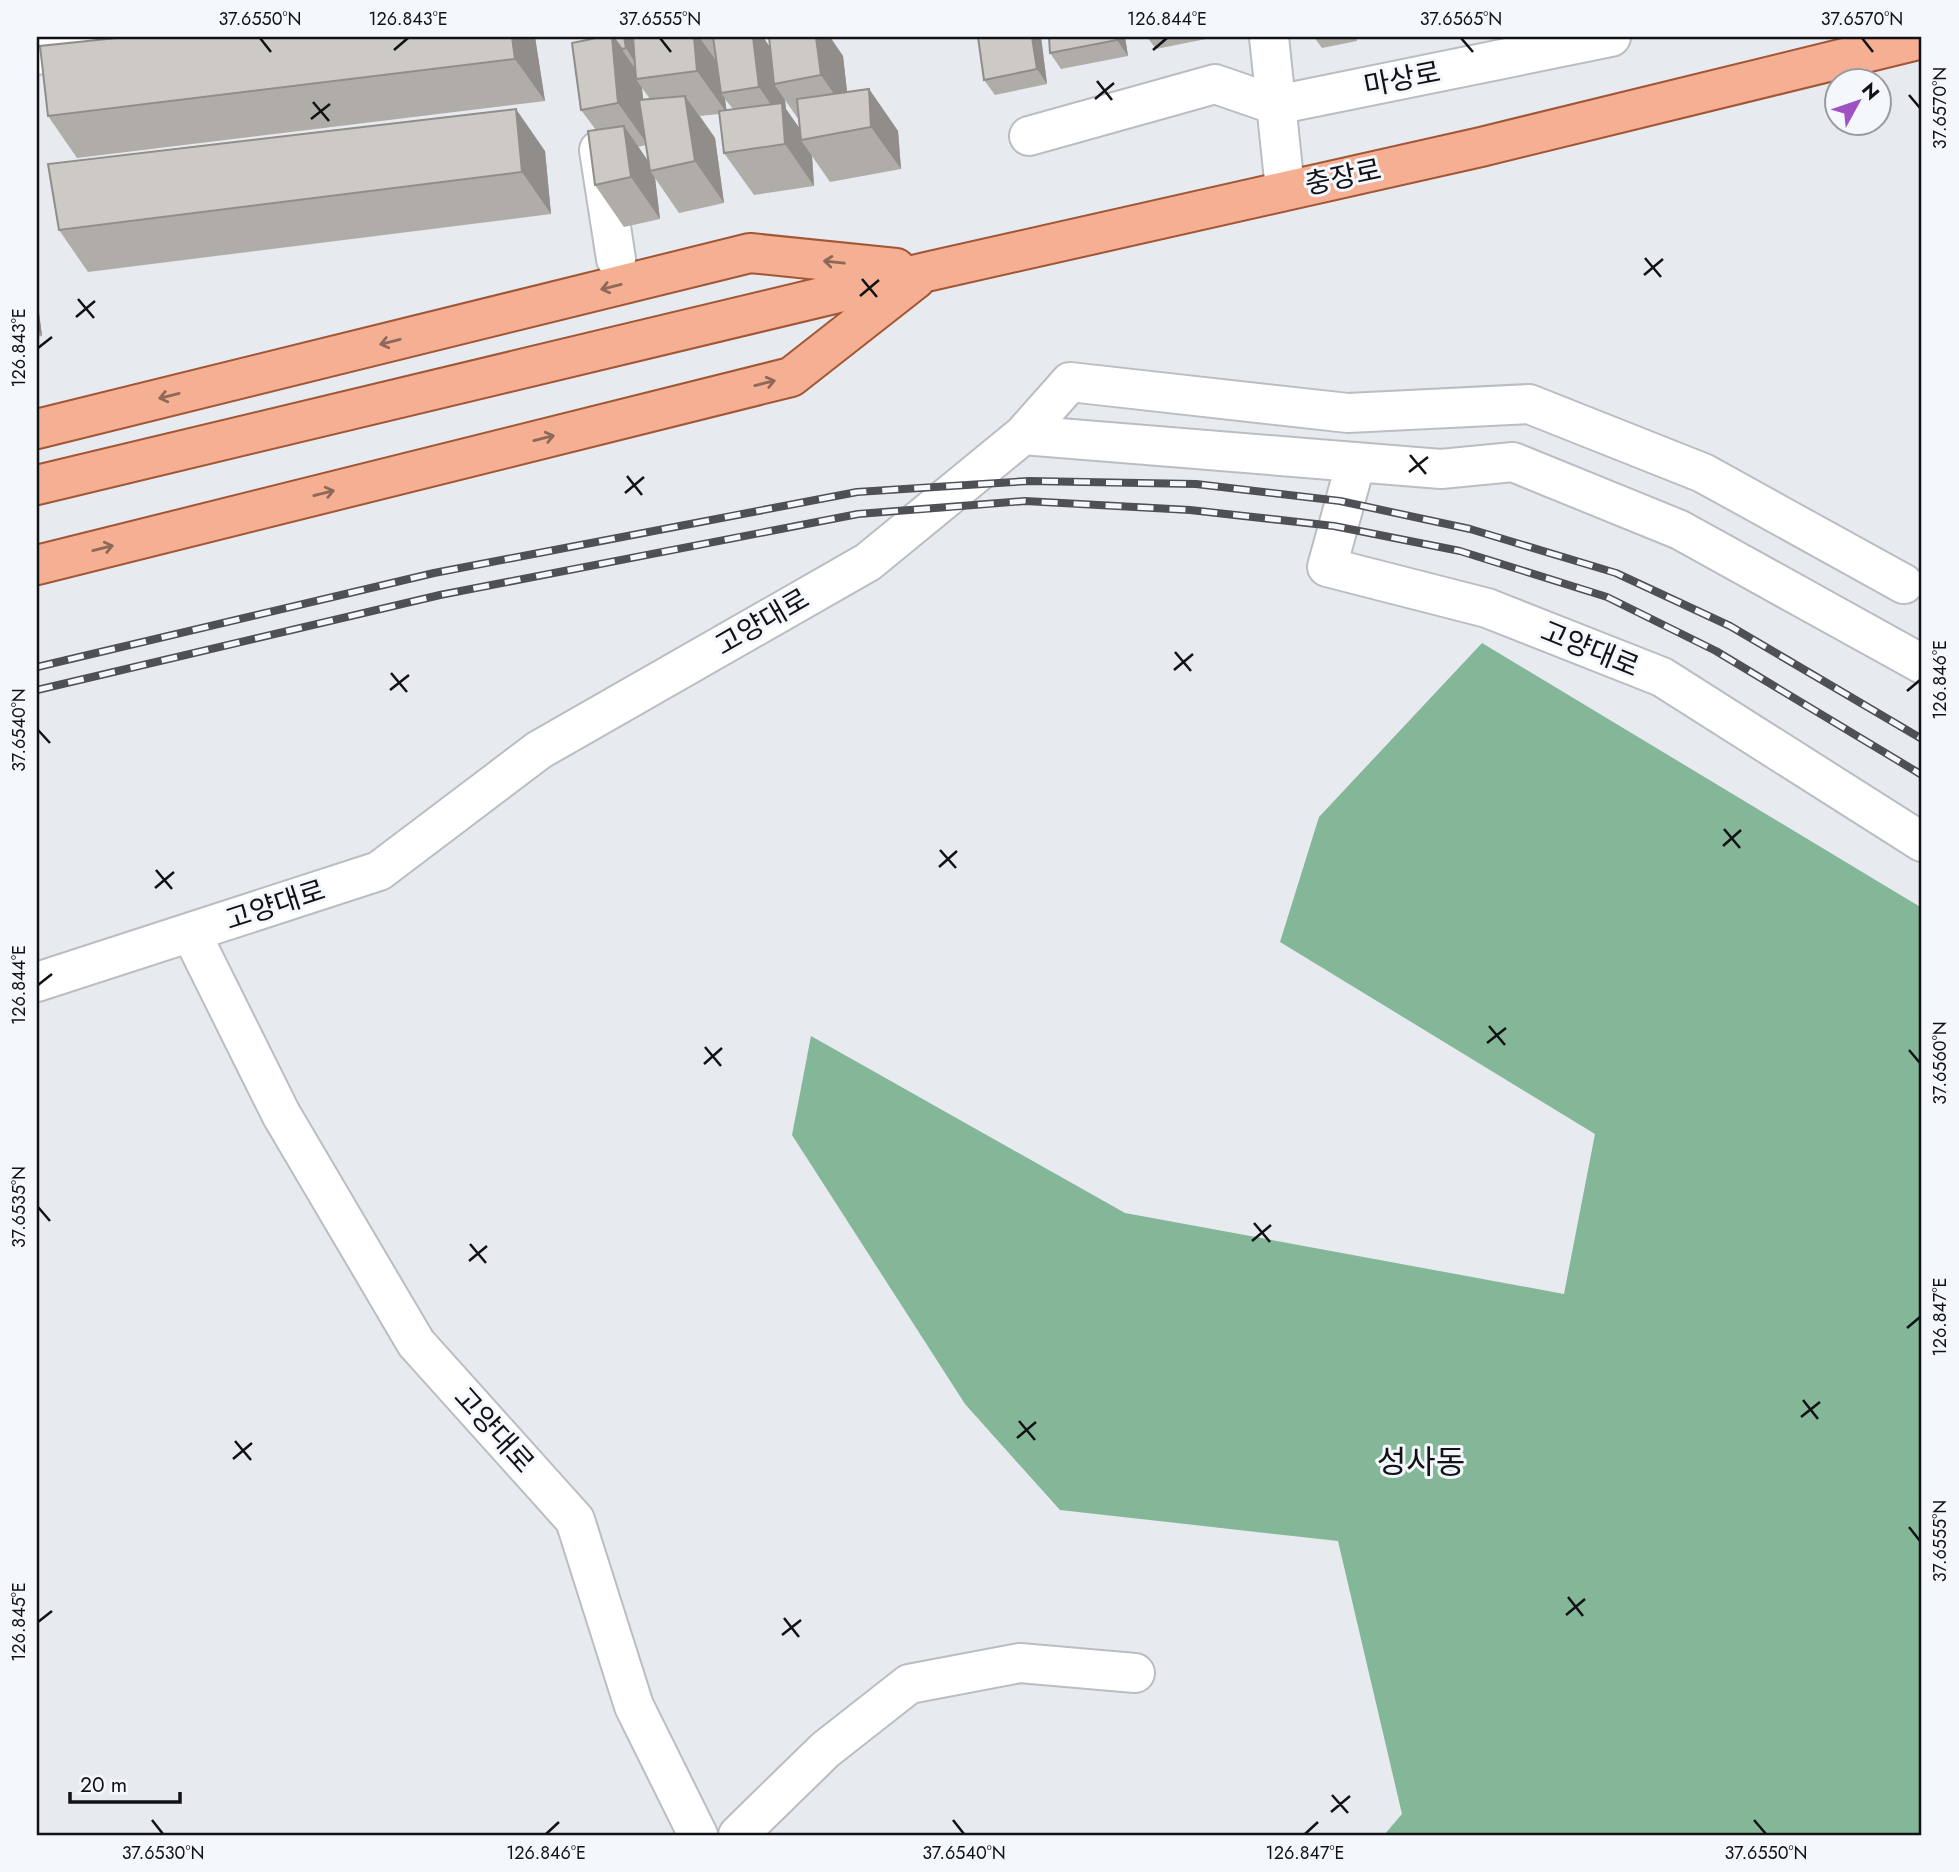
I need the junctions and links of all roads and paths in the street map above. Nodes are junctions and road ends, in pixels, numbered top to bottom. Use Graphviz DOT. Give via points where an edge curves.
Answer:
graph roads {
  1 [pos="186,37"];
  2 [pos="1269,37"];
  3 [pos="1611,37"];
  4 [pos="1922,39"];
  5 [pos="37,55"];
  6 [pos="1276,105"];
  7 [pos="594,115"];
  8 [pos="1029,136"];
  9 [pos="1285,189"];
  10 [pos="616,259"];
  11 [pos="926,272"];
  12 [pos="37,429"];
  13 [pos="1023,435"];
  14 [pos="1356,462"];
  15 [pos="37,485"];
  16 [pos="37,565"];
  17 [pos="1913,579"];
  18 [pos="1856,626"];
  19 [pos="1922,664"];
  20 [pos="1922,842"];
  21 [pos="191,933"];
  22 [pos="37,982"];
  23 [pos="1135,1673"];
  24 [pos="698,1835"];
  25 [pos="737,1835"];
  1 -- 5 [label="street"];
  2 -- 6 [label="street"];
  3 -- 6 [label="street, 마상로"];
  4 -- 9 [label="main road, 충장로"];
  6 -- 8 [label="street" via="1215,84"];
  6 -- 9 [label="street"];
  7 -- 10 [label="street"];
  9 -- 11 [label="main road, 충장로"];
  11 -- 12 [label="main road, one-way" via="750,253"];
  11 -- 15 [label="main road, 충장로"];
  16 -- 11 [label="main road, one-way" via="791,377"];
  13 -- 14 [label="street"];
  13 -- 17 [label="street, 고양대로" via="1070,382 1348,413 1529,404 1703,473"];
  13 -- 21 [label="street, 고양대로" via="868,562 539,750 379,871"];
  14 -- 18 [label="street" via="1441,469 1513,463 1680,530"];
  14 -- 20 [label="street, 고양대로" via="1328,568 1487,608 1662,677"];
  17 -- 18 [label="street"];
  18 -- 19 [label="street"];
  21 -- 22 [label="street, 고양대로"];
  21 -- 24 [label="street, 고양대로" via="281,1114 416,1343 575,1520 634,1706"];
  23 -- 25 [label="street" via="1020,1663 909,1684 825,1750"];
}
